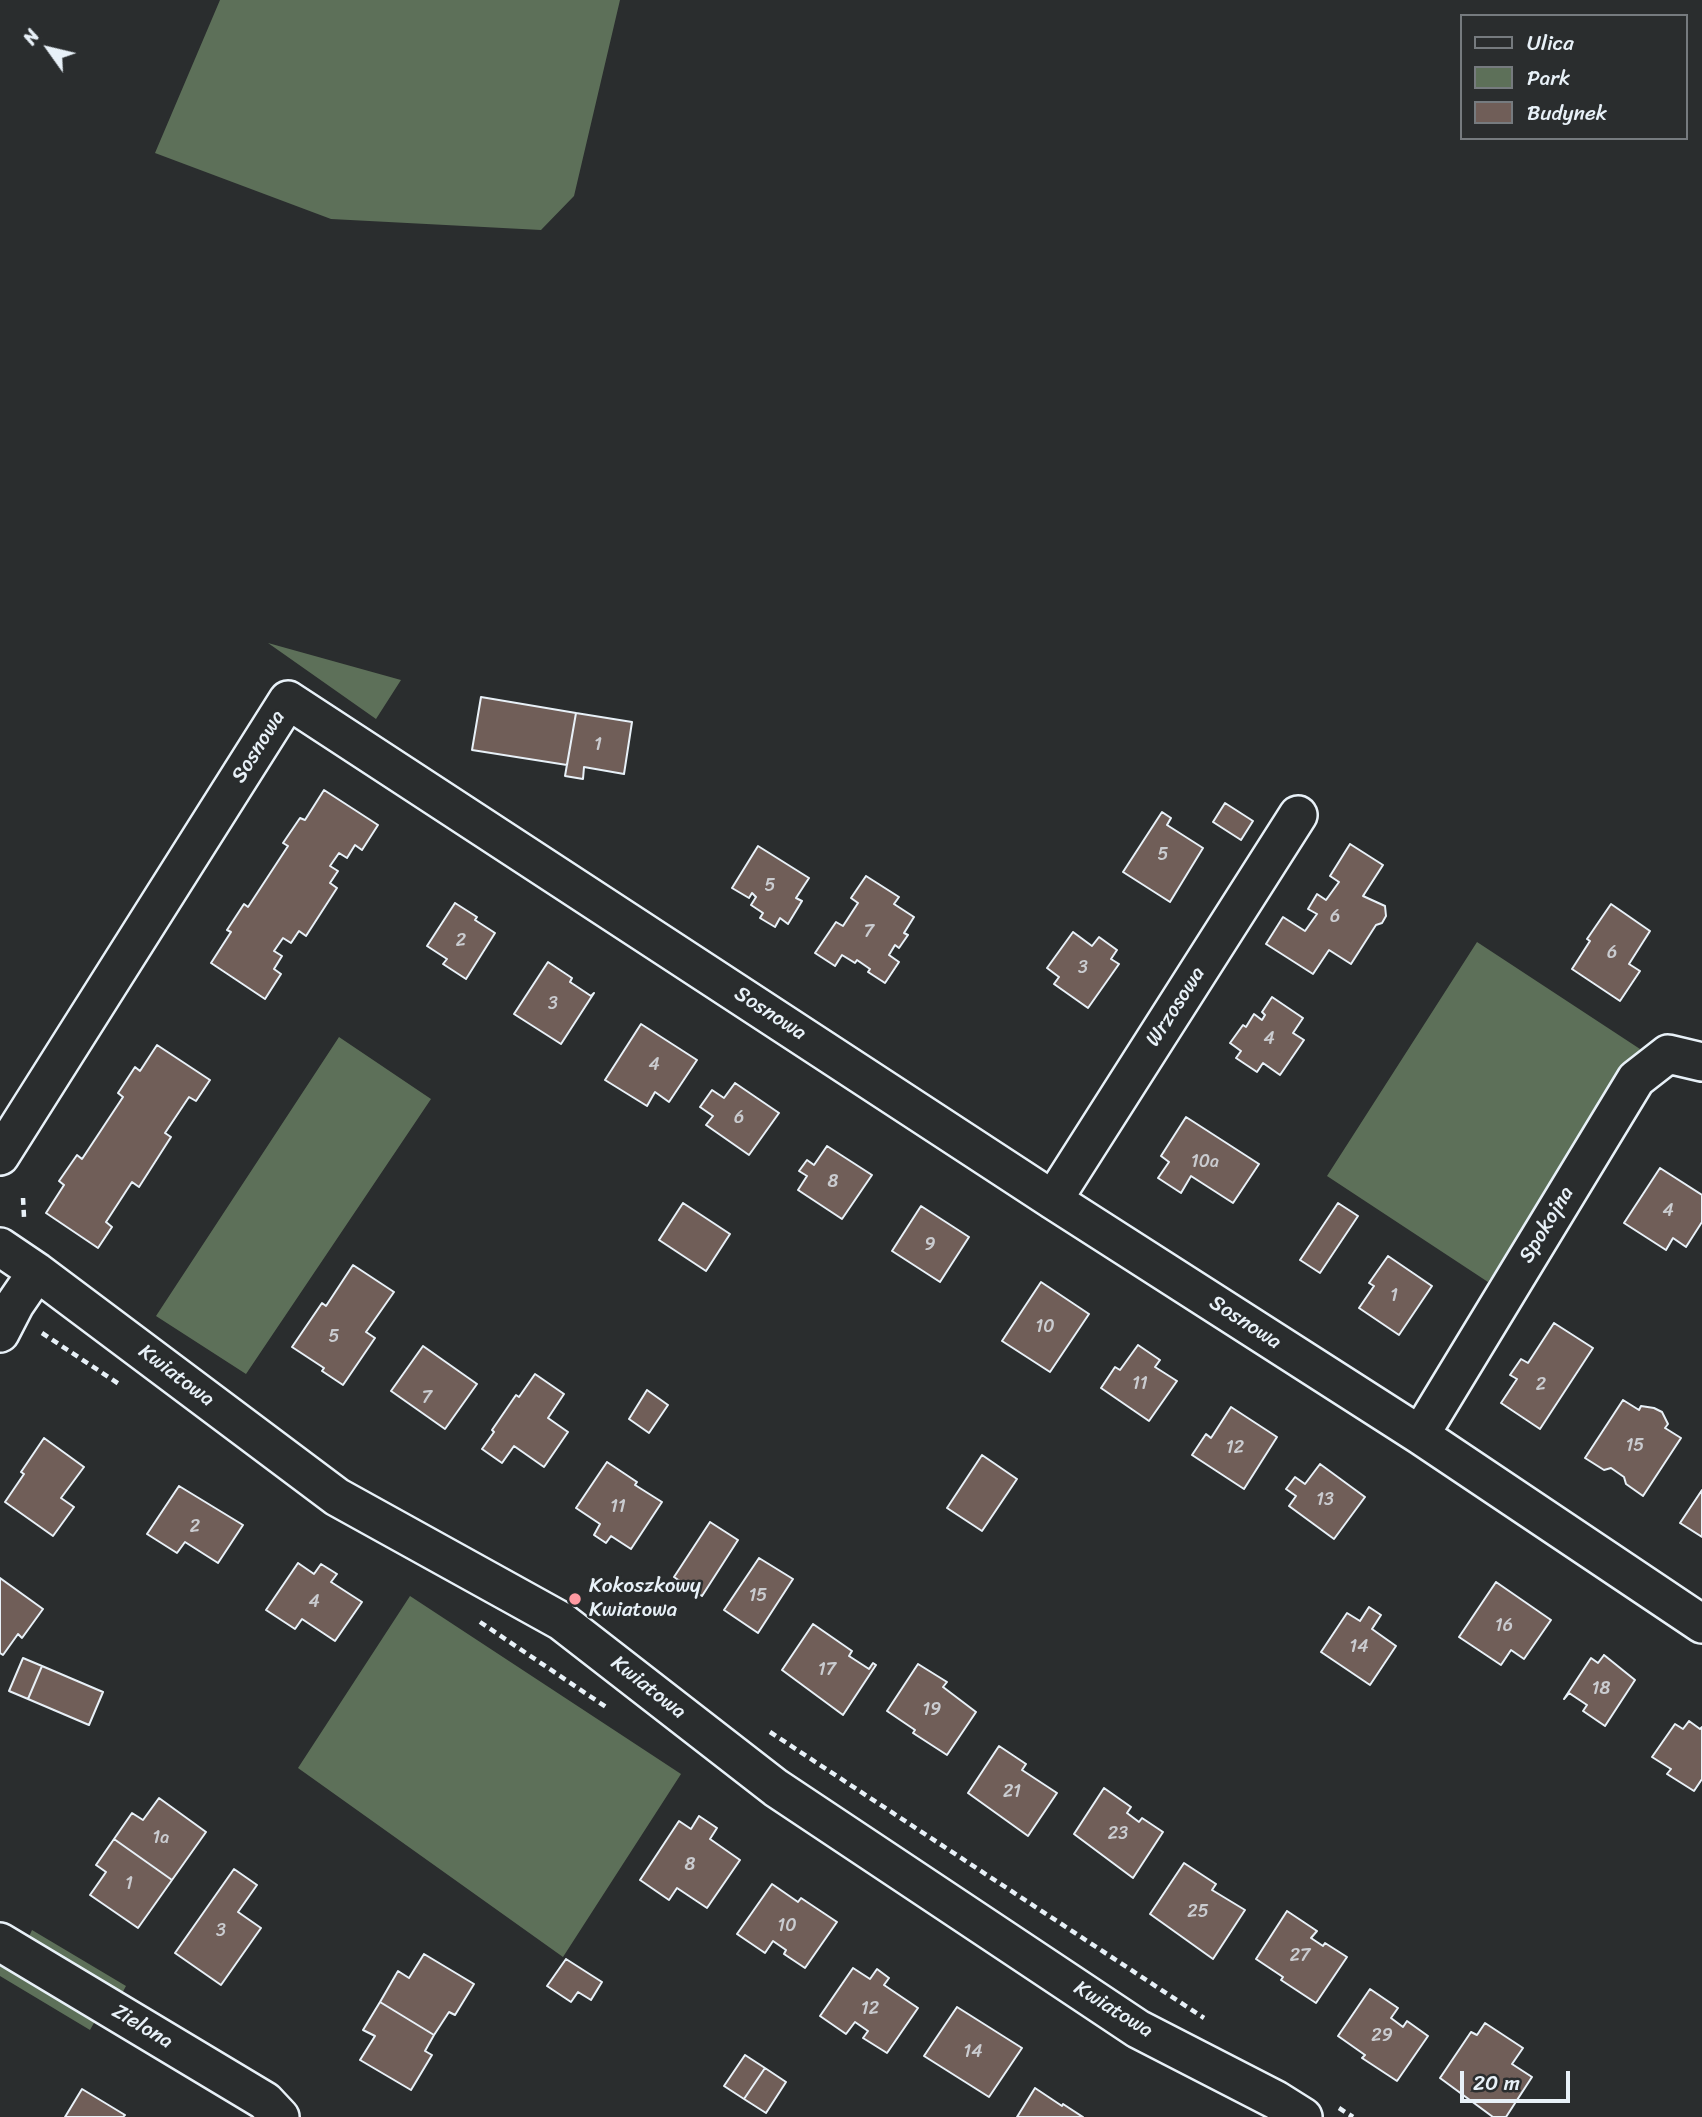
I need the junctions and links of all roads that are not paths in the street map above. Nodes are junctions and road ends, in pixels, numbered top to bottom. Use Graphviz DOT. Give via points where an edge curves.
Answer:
graph roads {
  1 [pos="1298,815"];
  2 [pos="1702,1062"];
  3 [pos="0,1156"];
  4 [pos="1053,1200"];
  5 [pos="0,1247"];
  6 [pos="37,1272"];
  7 [pos="0,1333"];
  8 [pos="1420,1435"];
  9 [pos="1702,1624"];
  10 [pos="0,1942"];
  11 [pos="280,2117"];
  12 [pos="1303,2117"];
  1 -- 4 [label="street, Wrzosowa"];
  2 -- 8 [label="street, Spokojna" via="1668,1055 1636,1079"];
  3 -- 4 [label="street, Sosnowa" via="288,700"];
  4 -- 8 [label="street, Sosnowa"];
  5 -- 6 [label="street, Kwiatowa"];
  6 -- 7 [label="street"];
  6 -- 12 [label="street, Kwiatowa" via="337,1497 561,1622 776,1788 1138,2029"];
  8 -- 9 [label="street, Sosnowa"];
  10 -- 11 [label="street, Zielona" via="265,2101"];
}
